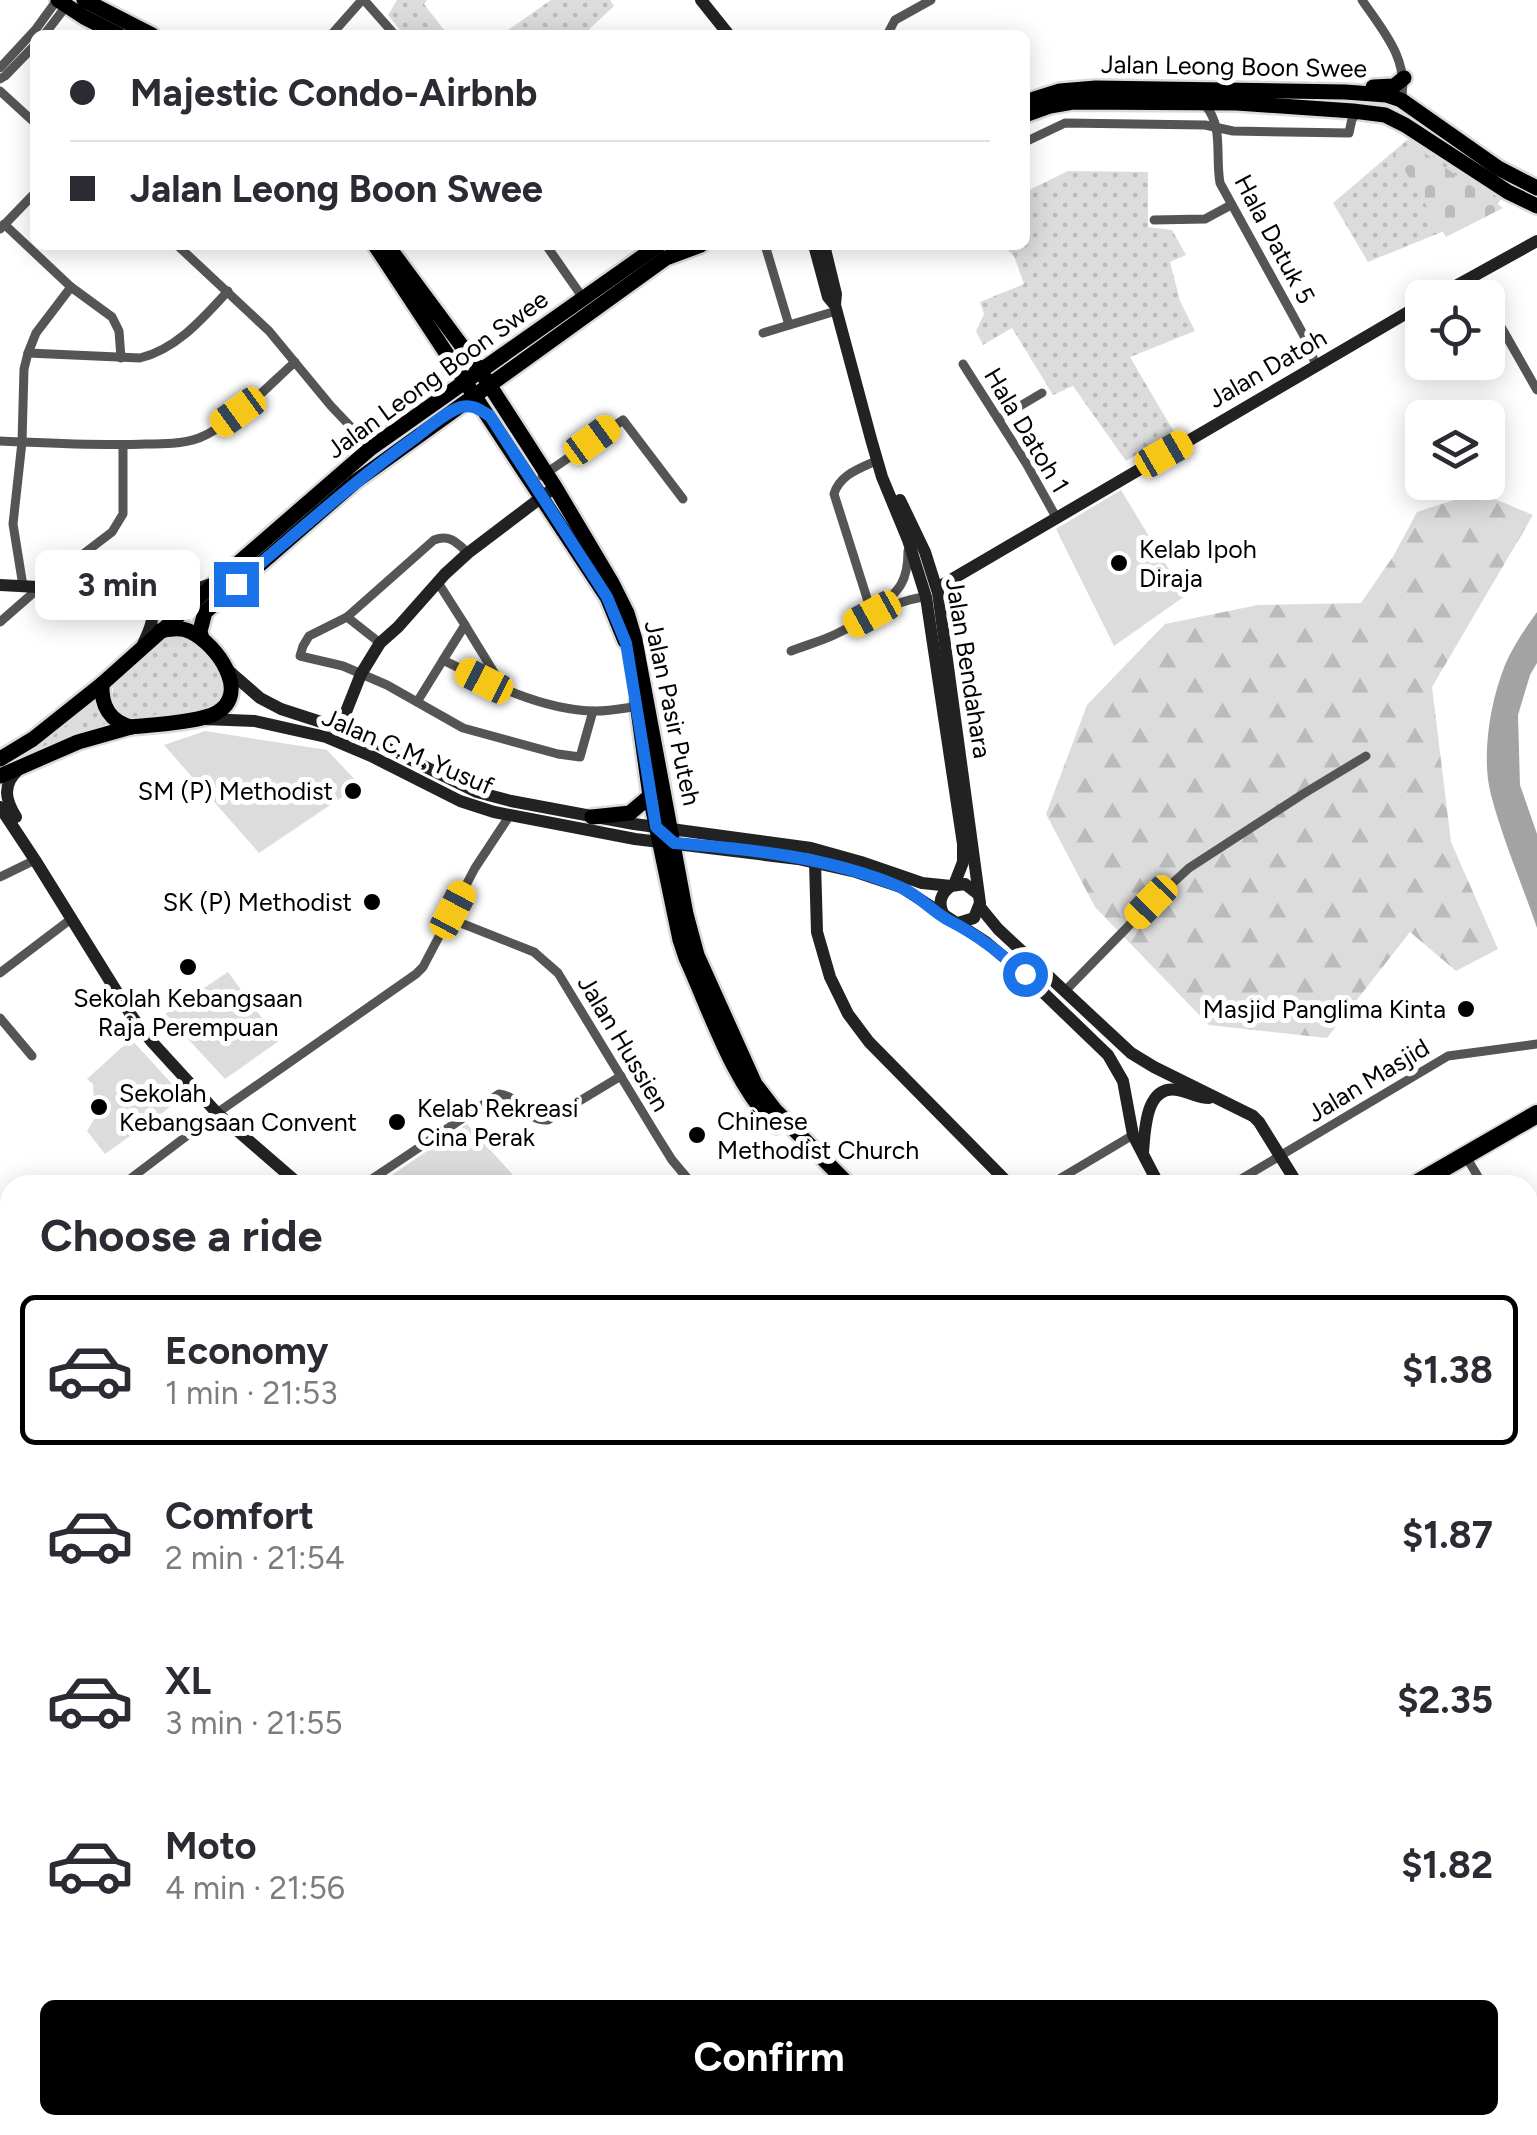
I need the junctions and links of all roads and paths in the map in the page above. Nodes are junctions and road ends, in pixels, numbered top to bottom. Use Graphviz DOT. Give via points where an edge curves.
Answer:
graph roads {
  1 [pos="84,0"];
  2 [pos="363,0"];
  3 [pos="701,0"];
  4 [pos="931,0"];
  5 [pos="1362,0"];
  6 [pos="63,2"];
  7 [pos="35,30"];
  8 [pos="47,30"];
  9 [pos="111,30"];
  10 [pos="142,30"];
  11 [pos="336,30"];
  12 [pos="391,30"];
  13 [pos="725,30"];
  14 [pos="889,30"];
  15 [pos="30,36"];
  16 [pos="30,50"];
  17 [pos="0,68"];
  18 [pos="1404,78"];
  19 [pos="0,79"];
  20 [pos="0,92"];
  21 [pos="1345,92"];
  22 [pos="1030,100"];
  23 [pos="1401,100"];
  24 [pos="1061,103"];
  25 [pos="1203,103"];
  26 [pos="1237,103"];
  27 [pos="1301,107"];
  28 [pos="1359,111"];
  29 [pos="1030,113"];
  30 [pos="30,119"];
  31 [pos="1065,123"];
  32 [pos="1218,128"];
  33 [pos="1030,140"];
  34 [pos="1456,159"];
  35 [pos="30,199"];
  36 [pos="1536,202"];
  37 [pos="1231,206"];
  38 [pos="1154,220"];
  39 [pos="2,226"];
  40 [pos="1533,241"];
  41 [pos="183,250"];
  42 [pos="379,250"];
  43 [pos="391,250"];
  44 [pos="549,250"];
  45 [pos="652,250"];
  46 [pos="688,250"];
  47 [pos="766,250"];
  48 [pos="815,250"];
  49 [pos="825,250"];
  50 [pos="1472,276"];
  51 [pos="1465,280"];
  52 [pos="1474,280"];
  53 [pos="71,287"];
  54 [pos="228,291"];
  55 [pos="582,298"];
  56 [pos="836,308"];
  57 [pos="1405,314"];
  58 [pos="789,326"];
  59 [pos="763,333"];
  60 [pos="1505,334"];
  61 [pos="28,353"];
  62 [pos="121,358"];
  63 [pos="461,358"];
  64 [pos="295,362"];
  65 [pos="962,364"];
  66 [pos="504,365"];
  67 [pos="1316,365"];
  68 [pos="486,379"];
  69 [pos="471,389"];
  70 [pos="1537,390"];
  71 [pos="1042,393"];
  72 [pos="452,402"];
  73 [pos="504,407"];
  74 [pos="490,416"];
  75 [pos="998,419"];
  76 [pos="0,441"];
  77 [pos="22,442"];
  78 [pos="123,445"];
  79 [pos="371,448"];
  80 [pos="878,460"];
  81 [pos="544,485"];
  82 [pos="682,499"];
  83 [pos="1056,517"];
  84 [pos="914,540"];
  85 [pos="468,553"];
  86 [pos="980,562"];
  87 [pos="964,573"];
  88 [pos="437,581"];
  89 [pos="214,584"];
  90 [pos="0,585"];
  91 [pos="23,586"];
  92 [pos="936,586"];
  93 [pos="40,587"];
  94 [pos="140,593"];
  95 [pos="940,607"];
  96 [pos="872,614"];
  97 [pos="347,617"];
  98 [pos="0,622"];
  99 [pos="465,625"];
  100 [pos="160,631"];
  101 [pos="202,639"];
  102 [pos="380,643"];
  103 [pos="141,648"];
  104 [pos="791,651"];
  105 [pos="443,660"];
  106 [pos="229,671"];
  107 [pos="361,674"];
  108 [pos="102,684"];
  109 [pos="504,689"];
  110 [pos="418,702"];
  111 [pos="642,705"];
  112 [pos="593,712"];
  113 [pos="198,718"];
  114 [pos="131,727"];
  115 [pos="340,727"];
  116 [pos="1366,756"];
  117 [pos="0,759"];
  118 [pos="22,766"];
  119 [pos="0,776"];
  120 [pos="650,796"];
  121 [pos="0,807"];
  122 [pos="510,816"];
  123 [pos="963,816"];
  124 [pos="592,817"];
  125 [pos="665,835"];
  126 [pos="35,860"];
  127 [pos="815,862"];
  128 [pos="0,877"];
  129 [pos="952,885"];
  130 [pos="979,900"];
  131 [pos="448,918"];
  132 [pos="71,919"];
  133 [pos="952,920"];
  134 [pos="0,973"];
  135 [pos="1066,991"];
  136 [pos="0,1018"];
  137 [pos="1537,1044"];
  138 [pos="733,1049"];
  139 [pos="32,1056"];
  140 [pos="622,1076"];
  141 [pos="1214,1098"];
  142 [pos="217,1113"];
  143 [pos="1537,1114"];
  144 [pos="1133,1135"];
  145 [pos="1142,1155"];
  146 [pos="1465,1155"];
  147 [pos="1281,1156"];
  148 [pos="135,1175"];
  149 [pos="288,1175"];
  150 [pos="378,1175"];
  151 [pos="685,1175"];
  152 [pos="826,1175"];
  153 [pos="839,1175"];
  154 [pos="1000,1175"];
  155 [pos="1065,1175"];
  156 [pos="1153,1175"];
  157 [pos="1248,1175"];
  158 [pos="1292,1175"];
  159 [pos="1431,1175"];
  160 [pos="1477,1175"];
  1 -- 10 [label="main road"];
  2 -- 11 [label="street"];
  2 -- 12 [label="street"];
  3 -- 13 [label="main road"];
  4 -- 14 [label="street" via="894,20"];
  5 -- 18 [label="street" via="1392,45"];
  6 -- 7 [label="street"];
  6 -- 8 [label="street"];
  6 -- 9 [label="main road"];
  15 -- 17 [label="street"];
  16 -- 19 [label="street"];
  18 -- 21 [label="main road" via="1394,86"];
  18 -- 23 [label="street"];
  20 -- 30 [label="street"];
  21 -- 22 [label="main road, Jalan Leong Boon Swee" via="1096,88"];
  21 -- 23 [label="main road, Jalan Leong Boon Swee"];
  23 -- 27 [label="main road"];
  23 -- 34 [label="main road" via="1403,113"];
  23 -- 36 [label="main road, Jalan Leong Boon Swee"];
  24 -- 25 [label="main road, Jalan Leong Boon Swee"];
  24 -- 29 [label="main road, Jalan Leong Boon Swee"];
  24 -- 31 [label="street"];
  25 -- 26 [label="main road, Jalan Leong Boon Swee"];
  25 -- 32 [label="street, Hala Datuk 5"];
  26 -- 27 [label="main road, Jalan Leong Boon Swee"];
  26 -- 32 [label="street"];
  27 -- 28 [label="main road, Jalan Leong Boon Swee"];
  28 -- 32 [label="street, Jalan Leong Boon Swee" via="1349,133"];
  28 -- 34 [label="main road, Jalan Leong Boon Swee" via="1396,120"];
  31 -- 32 [label="street, Jalan Leong Boon Swee"];
  31 -- 33 [label="street, Jalan Leong Boon Swee"];
  32 -- 37 [label="street, Hala Datuk 5" via="1220,183"];
  34 -- 36 [label="main road, Jalan Leong Boon Swee"];
  35 -- 39 [label="street"];
  37 -- 38 [label="street" via="1205,220"];
  37 -- 67 [label="street, Hala Datuk 5"];
  39 -- 53 [label="street"];
  40 -- 50 [label="main road"];
  41 -- 54 [label="street"];
  42 -- 63 [label="main road, Jalan Pasir Puteh"];
  43 -- 63 [label="main road, Jalan Pasir Puteh"];
  44 -- 55 [label="street"];
  45 -- 55 [label="main road, Jalan Leong Boon Swee"];
  46 -- 66 [label="main road, Jalan Leong Boon Swee"];
  47 -- 58 [label="street"];
  48 -- 56 [label="main road, Jalan Bendahara"];
  49 -- 56 [label="main road, Jalan Bendahara"];
  50 -- 51 [label="main road"];
  50 -- 52 [label="street"];
  53 -- 61 [label="street"];
  53 -- 62 [label="street" via="112,317"];
  54 -- 62 [label="street" via="166,349"];
  54 -- 64 [label="street"];
  55 -- 66 [label="main road, Jalan Leong Boon Swee"];
  56 -- 58 [label="street"];
  56 -- 80 [label="main road, Jalan Bendahara"];
  57 -- 67 [label="main road, Jalan Datoh"];
  58 -- 59 [label="street"];
  60 -- 70 [label="street"];
  61 -- 62 [label="street"];
  61 -- 77 [label="street"];
  63 -- 66 [label="main road"];
  63 -- 68 [label="main road, Jalan Pasir Puteh"];
  63 -- 69 [label="main road, Jalan Pasir Puteh"];
  63 -- 72 [label="main road"];
  64 -- 78 [label="street" via="211,432 172,443"];
  64 -- 79 [label="street"];
  65 -- 75 [label="street, Hala Datoh 1"];
  66 -- 68 [label="main road, Jalan Leong Boon Swee"];
  66 -- 73 [label="main road"];
  67 -- 83 [label="main road, Jalan Datoh"];
  68 -- 69 [label="main road, Jalan Leong Boon Swee"];
  68 -- 73 [label="main road, Jalan Pasir Puteh"];
  69 -- 72 [label="main road, Jalan Leong Boon Swee"];
  69 -- 74 [label="main road, Jalan Pasir Puteh"];
  71 -- 75 [label="street"];
  72 -- 74 [label="main road"];
  72 -- 79 [label="main road, Jalan Leong Boon Swee"];
  72 -- 101 [label="main road, Jalan Leong Boon Swee" via="205,612"];
  73 -- 81 [label="main road, Jalan Pasir Puteh"];
  74 -- 81 [label="main road, Jalan Pasir Puteh"];
  75 -- 83 [label="street, Hala Datoh 1"];
  76 -- 77 [label="street"];
  77 -- 78 [label="street"];
  77 -- 91 [label="street" via="14,524"];
  78 -- 93 [label="street" via="119,524"];
  79 -- 89 [label="main road, Jalan Leong Boon Swee"];
  80 -- 84 [label="main road, Jalan Bendahara"];
  80 -- 96 [label="street" via="842,480 834,494"];
  81 -- 82 [label="street" via="623,420"];
  81 -- 85 [label="main road"];
  81 -- 111 [label="main road, Jalan Pasir Puteh" via="617,618"];
  83 -- 86 [label="main road, Jalan Datoh"];
  84 -- 92 [label="main road, Jalan Bendahara"];
  84 -- 92 [label="main road" via="939,568"];
  84 -- 96 [label="street, Jalan Datoh" via="903,585"];
  85 -- 88 [label="main road"];
  85 -- 97 [label="street" via="449,538 434,540"];
  86 -- 87 [label="main road, Jalan Datoh"];
  86 -- 92 [label="main road, Jalan Datoh"];
  87 -- 92 [label="main road, Jalan Datoh"];
  87 -- 95 [label="main road"];
  88 -- 99 [label="street"];
  88 -- 102 [label="main road"];
  89 -- 94 [label="main road"];
  89 -- 100 [label="main road, Jalan Leong Boon Swee"];
  90 -- 91 [label="main road"];
  91 -- 93 [label="main road"];
  92 -- 95 [label="main road, Jalan Bendahara"];
  92 -- 96 [label="street, Jalan Datoh"];
  92 -- 123 [label="main road, Jalan Bendahara" via="932,640"];
  93 -- 94 [label="main road"];
  93 -- 98 [label="street"];
  94 -- 103 [label="main road" via="153,618"];
  95 -- 123 [label="main road, Jalan Bendahara"];
  96 -- 104 [label="street, Jalan Datoh"];
  97 -- 102 [label="street"];
  97 -- 107 [label="street" via="309,636 300,656"];
  99 -- 105 [label="street"];
  99 -- 109 [label="street"];
  100 -- 101 [label="main road" via="179,628"];
  100 -- 103 [label="main road"];
  101 -- 106 [label="main road"];
  102 -- 107 [label="main road"];
  103 -- 108 [label="main road"];
  105 -- 109 [label="street"];
  105 -- 110 [label="street"];
  106 -- 113 [label="main road" via="229,699 216,713"];
  106 -- 115 [label="main road, Jalan C.M. Yusuf" via="281,710"];
  107 -- 110 [label="street"];
  107 -- 115 [label="main road"];
  108 -- 114 [label="main road" via="112,718"];
  108 -- 117 [label="main road"];
  109 -- 112 [label="street"];
  110 -- 112 [label="street" via="463,728 580,757"];
  111 -- 112 [label="street"];
  111 -- 120 [label="main road, Jalan Pasir Puteh"];
  111 -- 125 [label="main road, Jalan Pasir Puteh"];
  113 -- 114 [label="main road"];
  113 -- 122 [label="main road, Jalan C.M. Yusuf" via="255,721 326,737 460,800"];
  114 -- 118 [label="main road"];
  115 -- 124 [label="main road, Jalan C.M. Yusuf" via="477,792"];
  116 -- 135 [label="street" via="1189,868"];
  118 -- 119 [label="main road"];
  118 -- 126 [label="main road" via="6,793"];
  120 -- 124 [label="main road" via="630,814"];
  120 -- 125 [label="main road, Jalan Pasir Puteh"];
  121 -- 126 [label="main road"];
  122 -- 125 [label="main road, Jalan C.M. Yusuf" via="590,832"];
  122 -- 131 [label="street"];
  123 -- 129 [label="main road, Jalan Bendahara" via="964,854"];
  123 -- 130 [label="main road, Jalan Bendahara"];
  124 -- 125 [label="main road, Jalan C.M. Yusuf"];
  125 -- 127 [label="main road, Jalan C.M. Yusuf"];
  125 -- 129 [label="main road, Jalan C.M. Yusuf" via="811,848"];
  125 -- 138 [label="main road" via="686,958"];
  126 -- 128 [label="street"];
  126 -- 132 [label="main road"];
  127 -- 133 [label="main road, Jalan C.M. Yusuf" via="900,887"];
  127 -- 154 [label="main road" via="817,932 848,1014"];
  129 -- 130 [label="main road" via="970,886"];
  129 -- 133 [label="main road" via="940,904"];
  130 -- 133 [label="main road" via="974,918"];
  130 -- 135 [label="main road" via="998,929"];
  131 -- 140 [label="street, Jalan Hussien" via="550,964"];
  131 -- 142 [label="street" via="416,974"];
  132 -- 134 [label="street"];
  132 -- 142 [label="main road" via="132,1018"];
  133 -- 144 [label="main road, Jalan C.M. Yusuf" via="1025,974 1108,1054 1123,1081"];
  135 -- 141 [label="main road" via="1131,1053"];
  136 -- 139 [label="street"];
  137 -- 147 [label="street, Jalan Masjid" via="1448,1056"];
  138 -- 152 [label="main road" via="758,1107"];
  138 -- 153 [label="main road" via="768,1103"];
  140 -- 150 [label="street" via="548,1120 532,1118 508,1094 498,1094"];
  140 -- 151 [label="street, Jalan Hussien"];
  141 -- 145 [label="main road" via="1176,1090 1159,1094 1148,1111"];
  141 -- 147 [label="main road" via="1260,1122"];
  142 -- 148 [label="street"];
  142 -- 149 [label="main road"];
  143 -- 146 [label="highway"];
  144 -- 145 [label="main road, Jalan C.M. Yusuf"];
  144 -- 155 [label="street"];
  145 -- 156 [label="main road, Jalan C.M. Yusuf"];
  146 -- 159 [label="highway"];
  146 -- 160 [label="street"];
  147 -- 157 [label="street, Jalan Masjid"];
  147 -- 158 [label="main road"];
}
